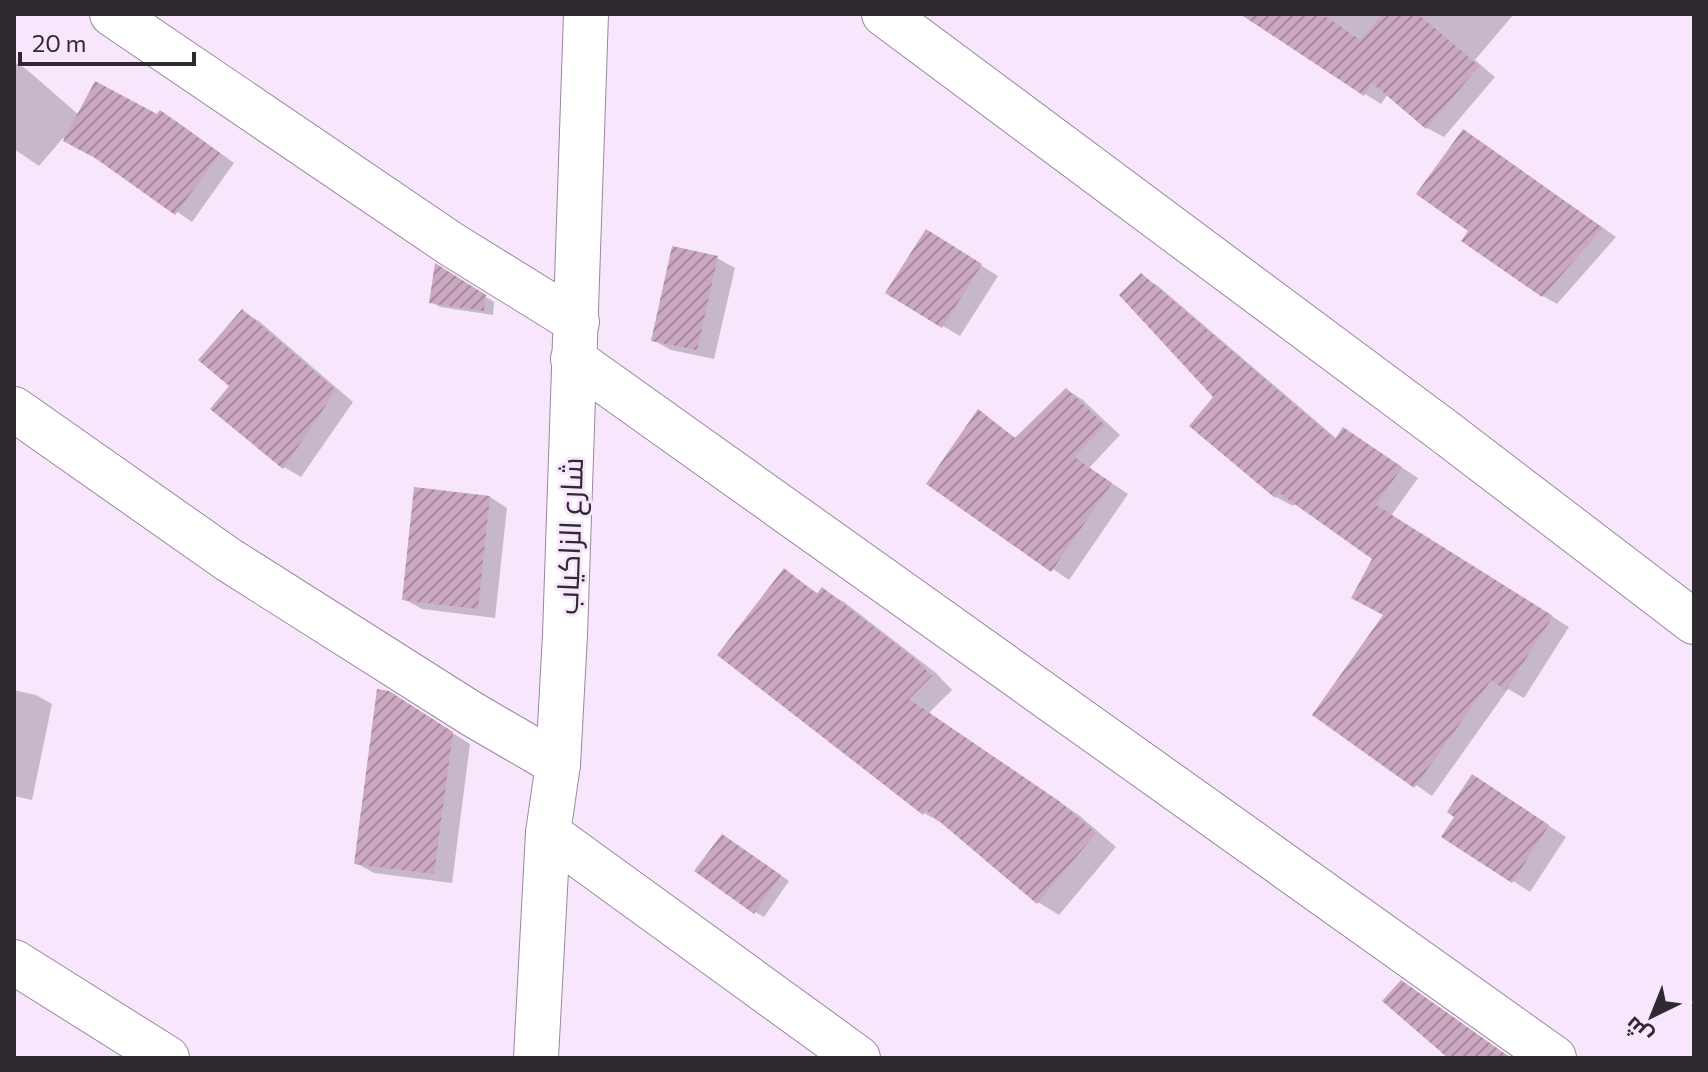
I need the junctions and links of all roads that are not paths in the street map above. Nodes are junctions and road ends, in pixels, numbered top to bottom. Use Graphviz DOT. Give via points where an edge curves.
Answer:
graph roads {
  1 [pos="112,14"];
  2 [pos="586,14"];
  3 [pos="884,14"];
  4 [pos="575,341"];
  5 [pos="14,409"];
  6 [pos="1694,622"];
  7 [pos="558,764"];
  8 [pos="548,833"];
  9 [pos="14,962"];
  10 [pos="167,1058"];
  11 [pos="536,1058"];
  12 [pos="858,1058"];
  13 [pos="1554,1058"];
  1 -- 4 [label="street" via="451,244"];
  2 -- 4 [label="street, شارع الزاكياب"];
  3 -- 6 [label="street"];
  4 -- 7 [label="street, شارع الزاكياب"];
  4 -- 13 [label="street"];
  5 -- 7 [label="street" via="242,568"];
  7 -- 8 [label="street, شارع الزاكياب"];
  8 -- 11 [label="street, شارع الزاكياب"];
  8 -- 12 [label="street"];
  9 -- 10 [label="street"];
}
